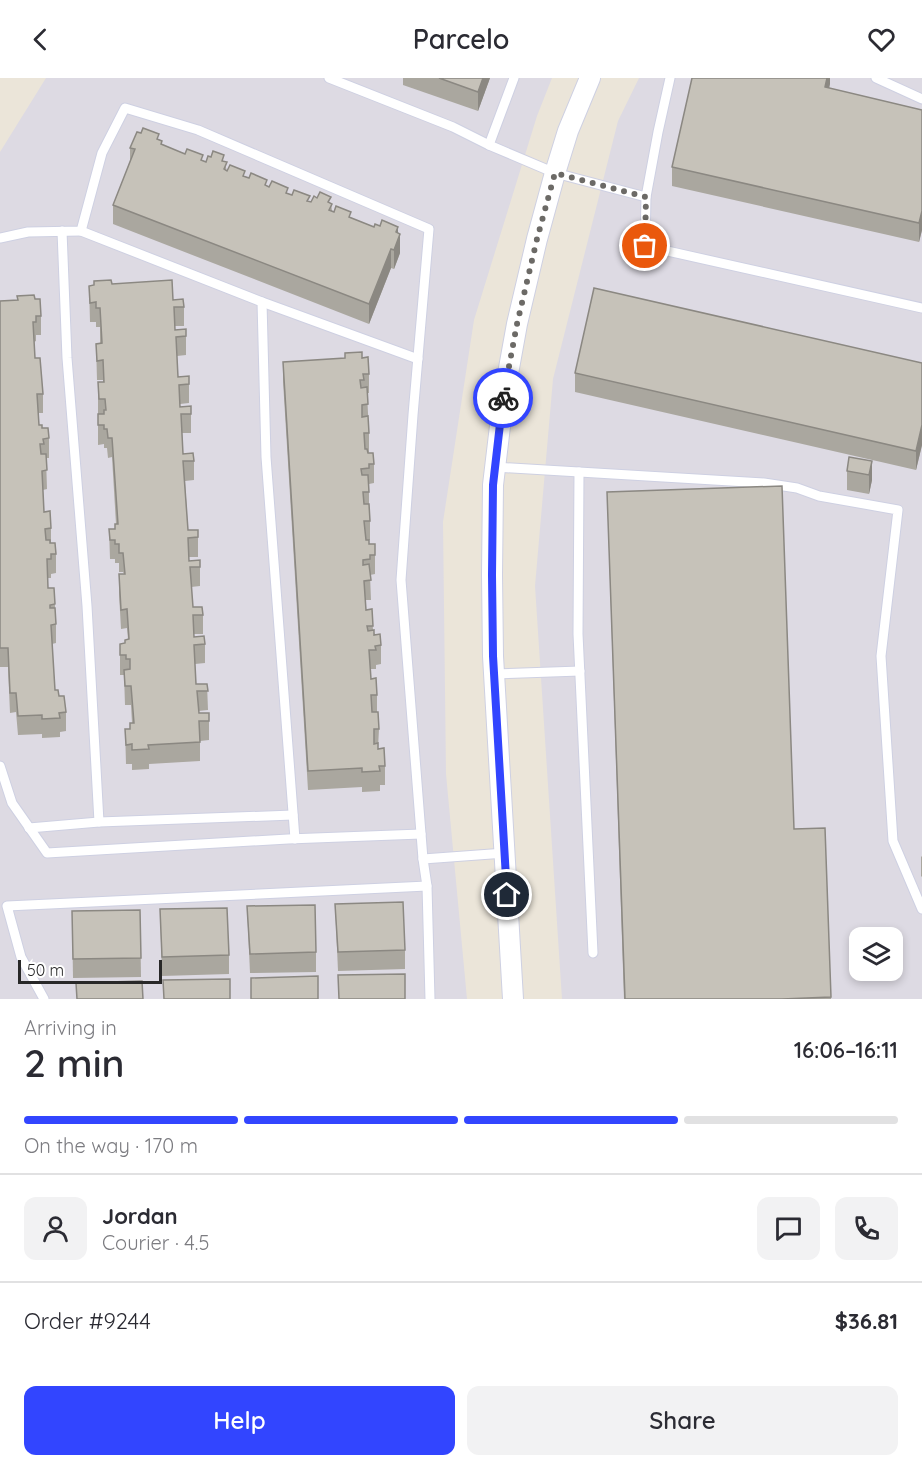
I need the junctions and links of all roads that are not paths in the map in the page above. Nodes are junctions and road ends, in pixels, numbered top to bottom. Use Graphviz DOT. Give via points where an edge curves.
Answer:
graph roads {
  1 [pos="329,78"];
  2 [pos="514,78"];
  3 [pos="590,78"];
  4 [pos="670,78"];
  5 [pos="876,78"];
  6 [pos="346,81"];
  7 [pos="922,99"];
  8 [pos="489,146"];
  9 [pos="555,173"];
  10 [pos="646,197"];
  11 [pos="62,231"];
  12 [pos="81,231"];
  13 [pos="0,238"];
  14 [pos="262,302"];
  15 [pos="922,308"];
  16 [pos="418,359"];
  17 [pos="495,467"];
  18 [pos="579,472"];
  19 [pos="580,671"];
  20 [pos="494,674"];
  21 [pos="0,766"];
  22 [pos="293,814"];
  23 [pos="99,822"];
  24 [pos="29,828"];
  25 [pos="421,834"];
  26 [pos="291,839"];
  27 [pos="505,853"];
  28 [pos="423,859"];
  29 [pos="427,886"];
  30 [pos="922,909"];
  31 [pos="593,953"];
  32 [pos="44,999"];
  33 [pos="430,999"];
  34 [pos="513,999"];
  1 -- 6 [label="lane"];
  2 -- 8 [label="lane"];
  3 -- 9 [label="street"];
  4 -- 10 [label="lane"];
  5 -- 7 [label="lane"];
  6 -- 8 [label="lane"];
  8 -- 9 [label="lane"];
  9 -- 10 [label="lane"];
  9 -- 17 [label="street" via="517,324"];
  10 -- 15 [label="lane" via="645,246"];
  11 -- 12 [label="lane"];
  11 -- 13 [label="lane"];
  11 -- 23 [label="lane"];
  12 -- 14 [label="lane"];
  12 -- 16 [label="lane" via="102,153 125,108 198,130 429,229"];
  14 -- 16 [label="lane"];
  14 -- 22 [label="lane" via="266,457"];
  16 -- 25 [label="lane" via="401,580"];
  17 -- 18 [label="lane"];
  17 -- 20 [label="street"];
  18 -- 19 [label="lane"];
  18 -- 30 [label="lane" via="764,483 898,510 881,656 893,841"];
  19 -- 20 [label="lane"];
  19 -- 31 [label="lane"];
  20 -- 27 [label="street"];
  21 -- 24 [label="lane" via="12,803"];
  22 -- 23 [label="lane"];
  22 -- 26 [label="lane"];
  23 -- 24 [label="lane"];
  24 -- 26 [label="lane" via="46,853"];
  25 -- 26 [label="lane"];
  25 -- 28 [label="lane"];
  27 -- 28 [label="lane"];
  27 -- 34 [label="street"];
  28 -- 29 [label="lane"];
  29 -- 32 [label="lane" via="7,906 21,957"];
  29 -- 33 [label="lane"];
}
